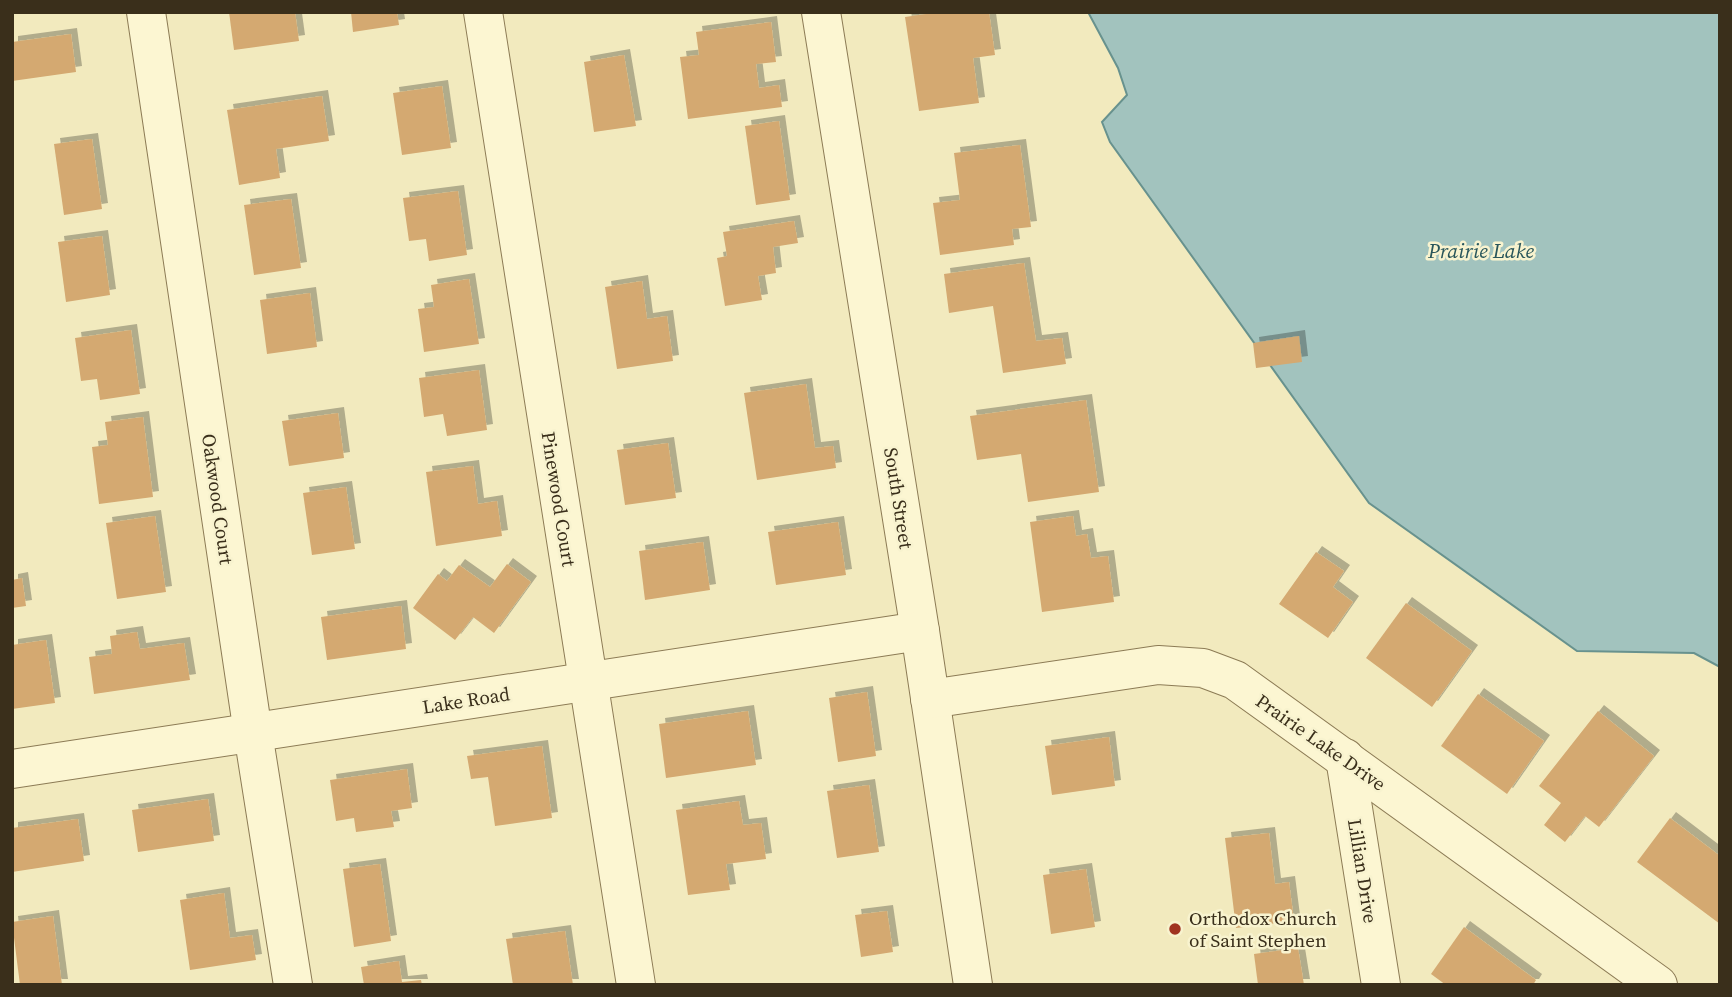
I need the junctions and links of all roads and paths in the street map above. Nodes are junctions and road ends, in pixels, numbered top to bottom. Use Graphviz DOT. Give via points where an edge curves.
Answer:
graph roads {
  1 [pos="146,12"];
  2 [pos="483,12"];
  3 [pos="821,12"];
  4 [pos="920,631"];
  5 [pos="587,681"];
  6 [pos="930,699"];
  7 [pos="253,733"];
  8 [pos="1345,758"];
  9 [pos="12,769"];
  10 [pos="293,985"];
  11 [pos="636,985"];
  12 [pos="973,985"];
  13 [pos="1381,985"];
  14 [pos="1658,985"];
  1 -- 7 [label="street, Oakwood Court"];
  2 -- 5 [label="street, Pinewood Court"];
  3 -- 4 [label="street, South Street"];
  4 -- 5 [label="street, Lake Road"];
  4 -- 6 [label="street, South Street"];
  5 -- 7 [label="street, Lake Road"];
  5 -- 11 [label="street, Pinewood Court"];
  6 -- 8 [label="street, Prairie Lake Drive" via="1158,665 1203,668 1235,680"];
  6 -- 12 [label="street, South Street"];
  7 -- 9 [label="street, Lake Road"];
  7 -- 10 [label="street, Oakwood Court"];
  8 -- 13 [label="street, Lillian Drive"];
  8 -- 14 [label="street, Prairie Lake Drive"];
}
